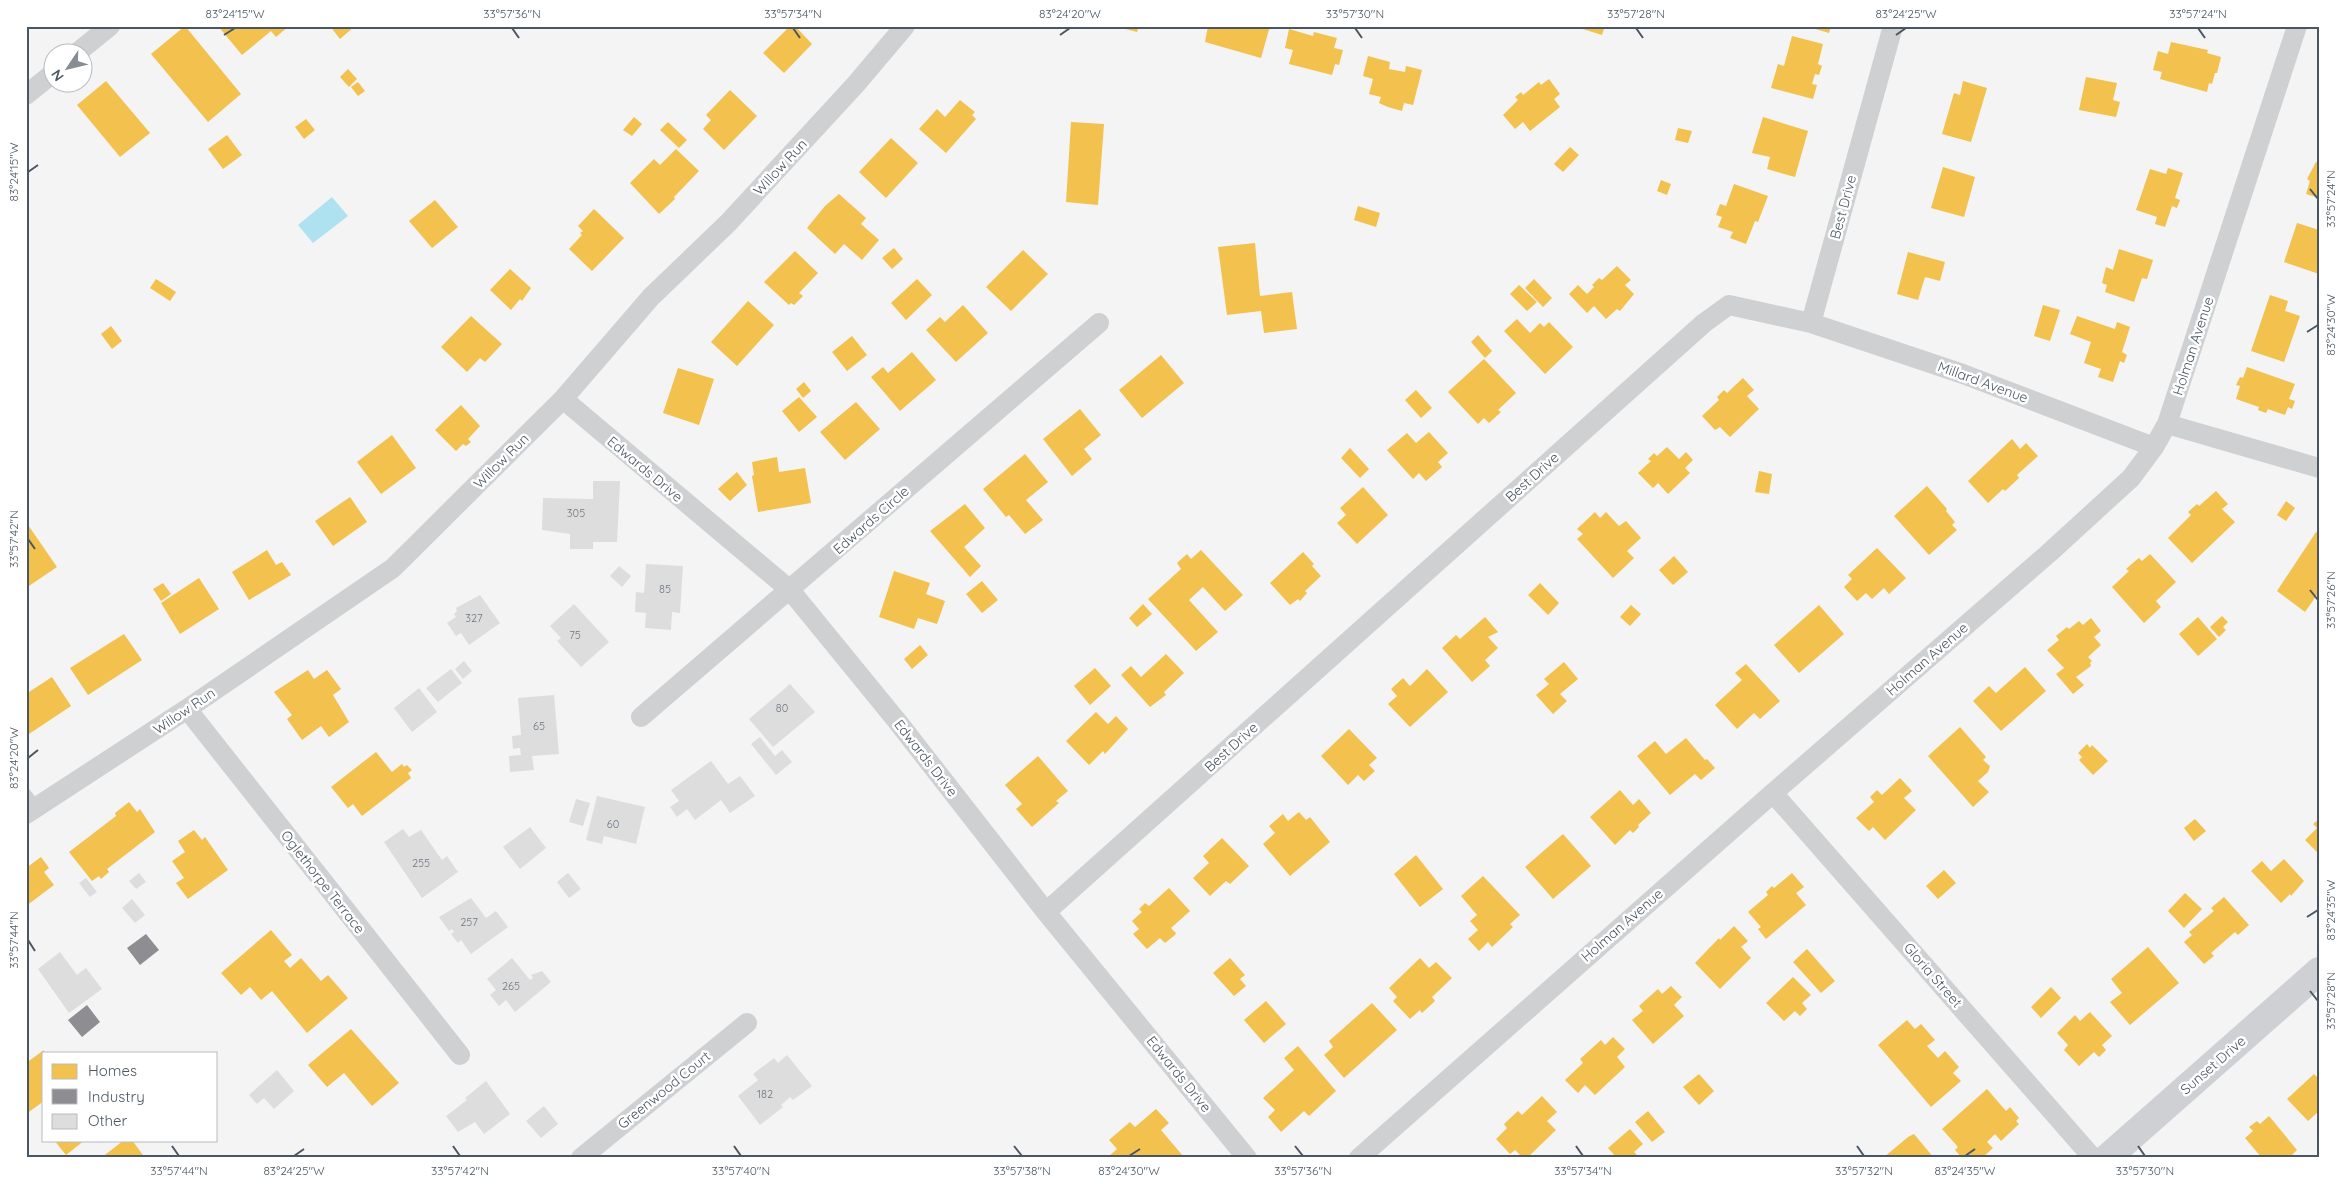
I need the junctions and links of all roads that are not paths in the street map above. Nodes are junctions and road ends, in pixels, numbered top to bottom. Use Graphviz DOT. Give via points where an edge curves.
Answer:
graph roads {
  1 [pos="110,26"];
  2 [pos="905,26"];
  3 [pos="1893,26"];
  4 [pos="2297,26"];
  5 [pos="90,42"];
  6 [pos="42,82"];
  7 [pos="26,95"];
  8 [pos="1099,323"];
  9 [pos="1811,323"];
  10 [pos="563,399"];
  11 [pos="2167,424"];
  12 [pos="2154,447"];
  13 [pos="2319,468"];
  14 [pos="790,590"];
  15 [pos="187,709"];
  16 [pos="641,717"];
  17 [pos="1773,793"];
  18 [pos="30,804"];
  19 [pos="1046,912"];
  20 [pos="2319,971"];
  21 [pos="747,1023"];
  22 [pos="460,1054"];
  23 [pos="581,1158"];
  24 [pos="1247,1158"];
  25 [pos="1359,1158"];
  26 [pos="2093,1158"];
  27 [pos="2107,1158"];
  1 -- 5 [label="street"];
  2 -- 10 [label="street, Willow Run" via="755,194 651,297"];
  3 -- 9 [label="street, Best Drive"];
  4 -- 11 [label="street, Holman Avenue"];
  6 -- 7 [label="street"];
  8 -- 14 [label="street, Edwards Circle"];
  9 -- 12 [label="street, Millard Avenue" via="1963,374"];
  9 -- 19 [label="street, Best Drive" via="1728,305 1704,323"];
  10 -- 14 [label="street, Edwards Drive"];
  10 -- 15 [label="street, Willow Run" via="393,568"];
  11 -- 12 [label="street, Holman Avenue"];
  11 -- 13 [label="street"];
  12 -- 17 [label="street, Holman Avenue" via="2131,478 2049,553"];
  14 -- 16 [label="street, Edwards Circle"];
  14 -- 19 [label="street, Edwards Drive"];
  15 -- 18 [label="street, Willow Run"];
  15 -- 22 [label="street, Oglethorpe Terrace"];
  17 -- 25 [label="street, Holman Avenue"];
  17 -- 26 [label="street, Gloria Street"];
  19 -- 24 [label="street, Edwards Drive"];
  20 -- 27 [label="street, Sunset Drive"];
  21 -- 23 [label="street, Greenwood Court"];
}
